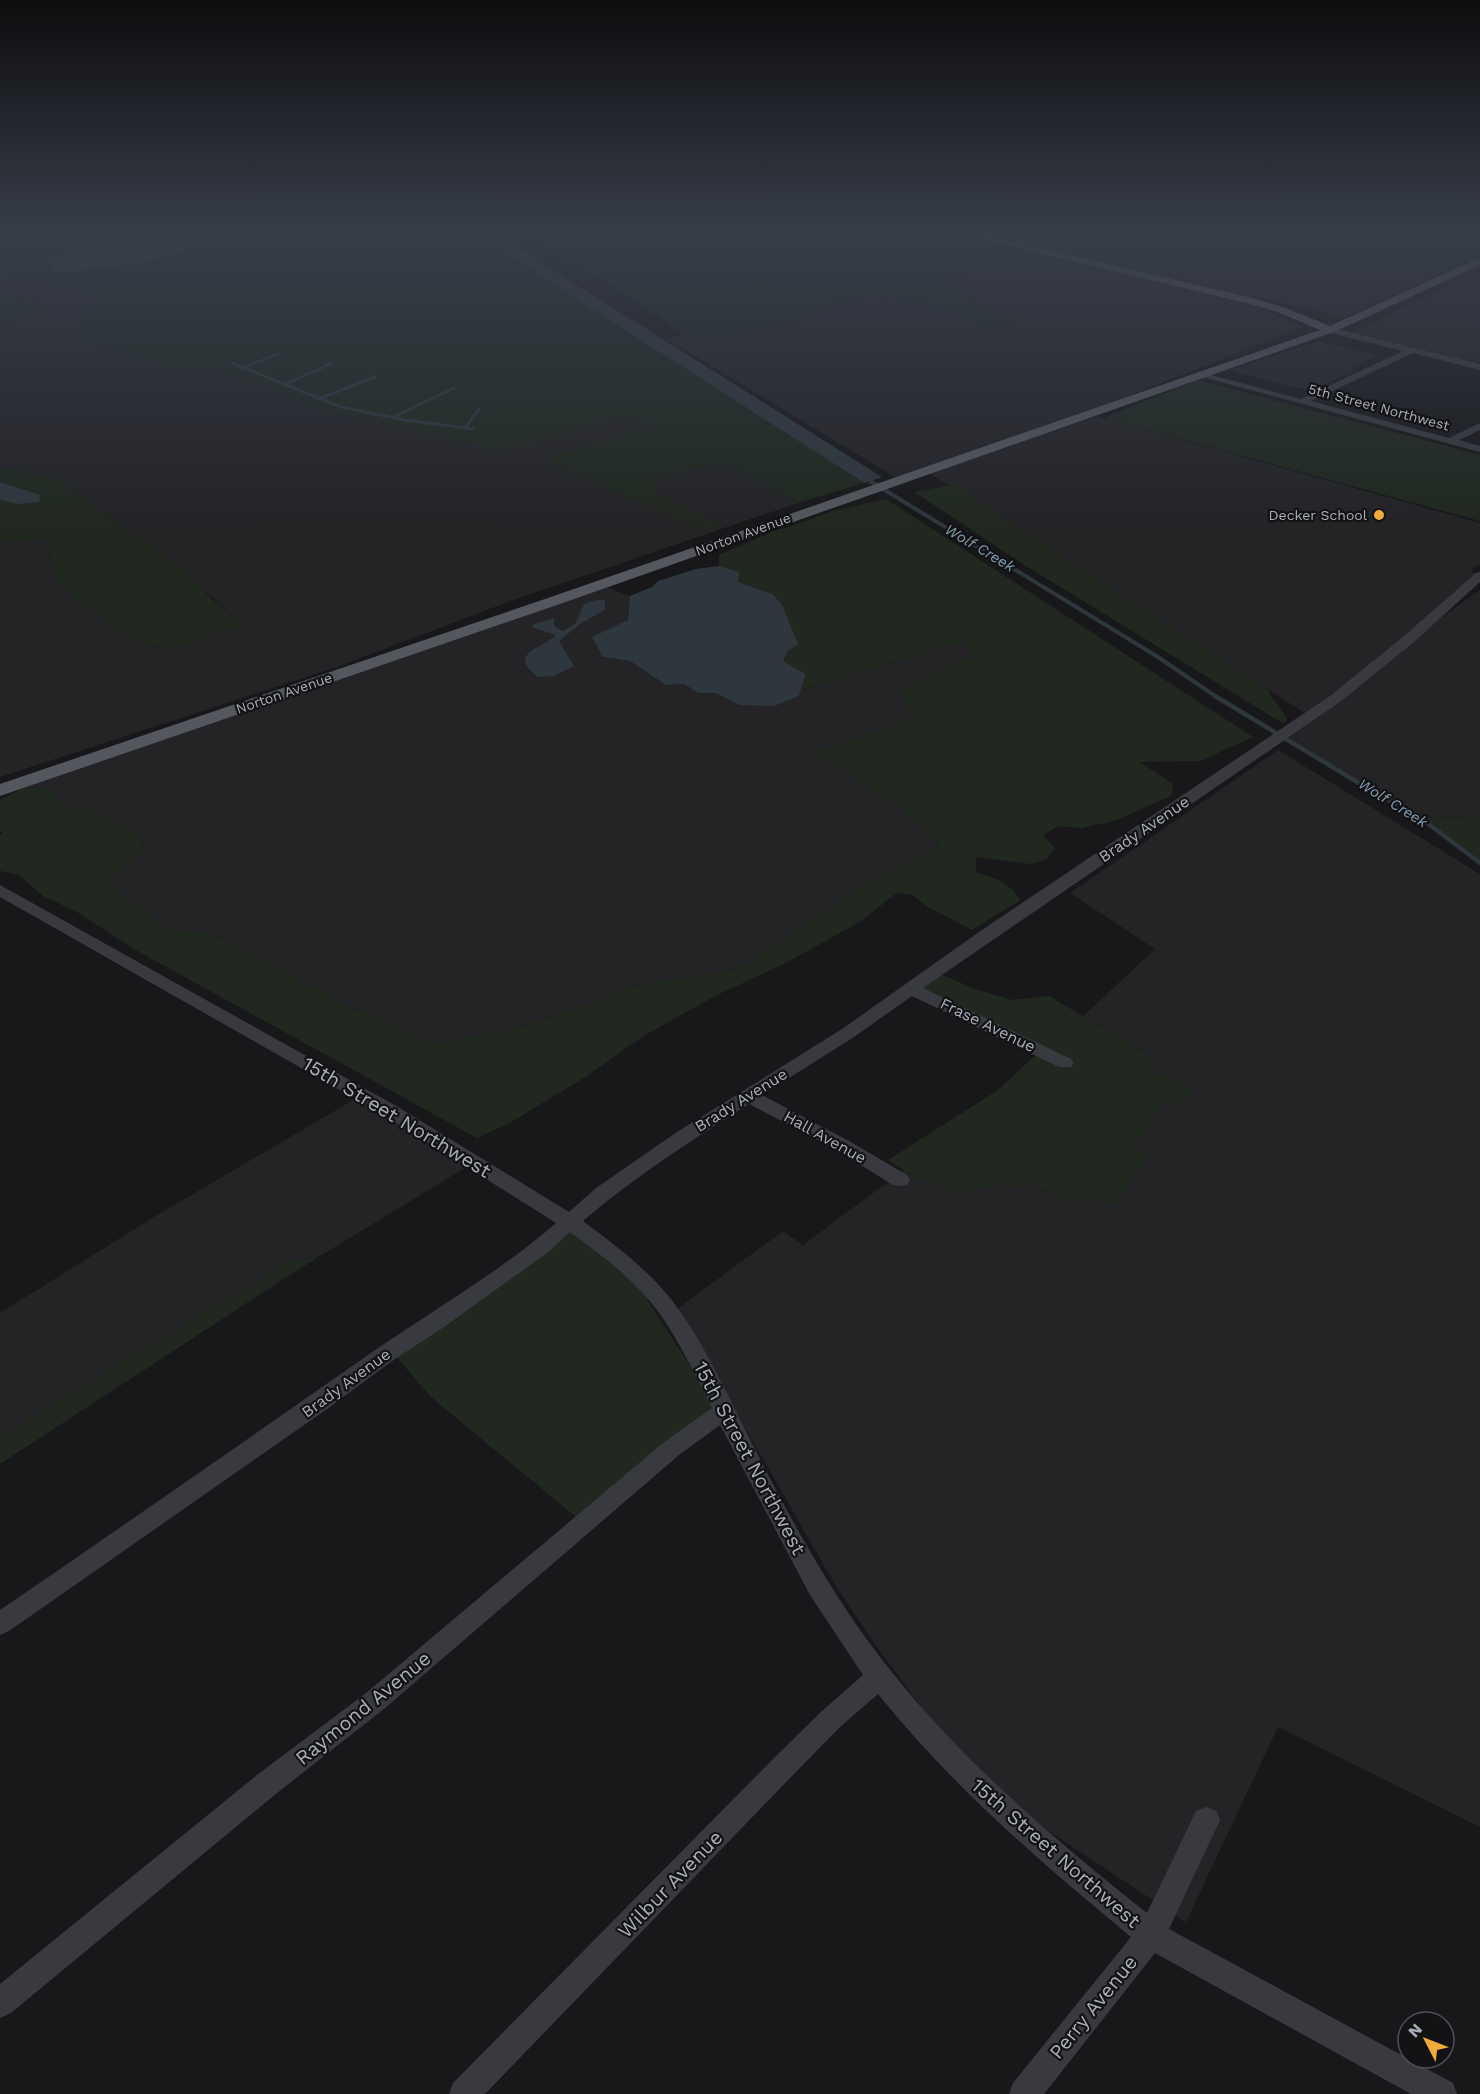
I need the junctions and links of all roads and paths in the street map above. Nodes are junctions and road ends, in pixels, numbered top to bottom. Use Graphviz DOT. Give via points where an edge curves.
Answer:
graph roads {
  1 [pos="1324,328"];
  2 [pos="1335,328"];
  3 [pos="1330,330"];
  4 [pos="1412,351"];
  5 [pos="1480,367"];
  6 [pos="1200,375"];
  7 [pos="1302,402"];
  8 [pos="1480,426"];
  9 [pos="1450,441"];
  10 [pos="1480,449"];
  11 [pos="1480,576"];
  12 [pos="0,790"];
  13 [pos="0,890"];
  14 [pos="910,988"];
  15 [pos="1065,1063"];
  16 [pos="749,1096"];
  17 [pos="900,1180"];
  18 [pos="570,1222"];
  19 [pos="724,1411"];
  20 [pos="0,1624"];
  21 [pos="879,1677"];
  22 [pos="1206,1820"];
  23 [pos="1151,1935"];
  24 [pos="0,2003"];
  25 [pos="1435,2090"];
  26 [pos="464,2094"];
  27 [pos="1024,2094"];
  1 -- 3 [label="main road"];
  2 -- 3 [label="main road, Norton Avenue"];
  3 -- 4 [label="street"];
  3 -- 6 [label="main road, Norton Avenue"];
  4 -- 5 [label="street"];
  4 -- 7 [label="street"];
  6 -- 7 [label="street, 5th Street Northwest"];
  6 -- 12 [label="main road, Norton Avenue"];
  7 -- 9 [label="street, 5th Street Northwest"];
  8 -- 9 [label="street"];
  9 -- 10 [label="street, 5th Street Northwest"];
  11 -- 14 [label="street, Brady Avenue" via="1386,658 1300,724"];
  13 -- 18 [label="street, 15th Street Northwest" via="384,1107"];
  14 -- 15 [label="street, Frase Avenue"];
  14 -- 16 [label="street, Brady Avenue"];
  16 -- 17 [label="street, Hall Avenue"];
  16 -- 18 [label="street, Brady Avenue" via="603,1193"];
  18 -- 19 [label="street, 15th Street Northwest" via="643,1281 668,1309"];
  18 -- 20 [label="street, Brady Avenue" via="436,1322"];
  19 -- 21 [label="street, 15th Street Northwest" via="819,1588"];
  19 -- 24 [label="street, Raymond Avenue" via="671,1449 375,1701 267,1784"];
  21 -- 23 [label="street, 15th Street Northwest" via="969,1778 1056,1858"];
  21 -- 26 [label="street, Wilbur Avenue" via="782,1768"];
  22 -- 23 [label="street, Perry Avenue"];
  23 -- 25 [label="street, 15th Street Northwest"];
  23 -- 27 [label="street, Perry Avenue"];
}
